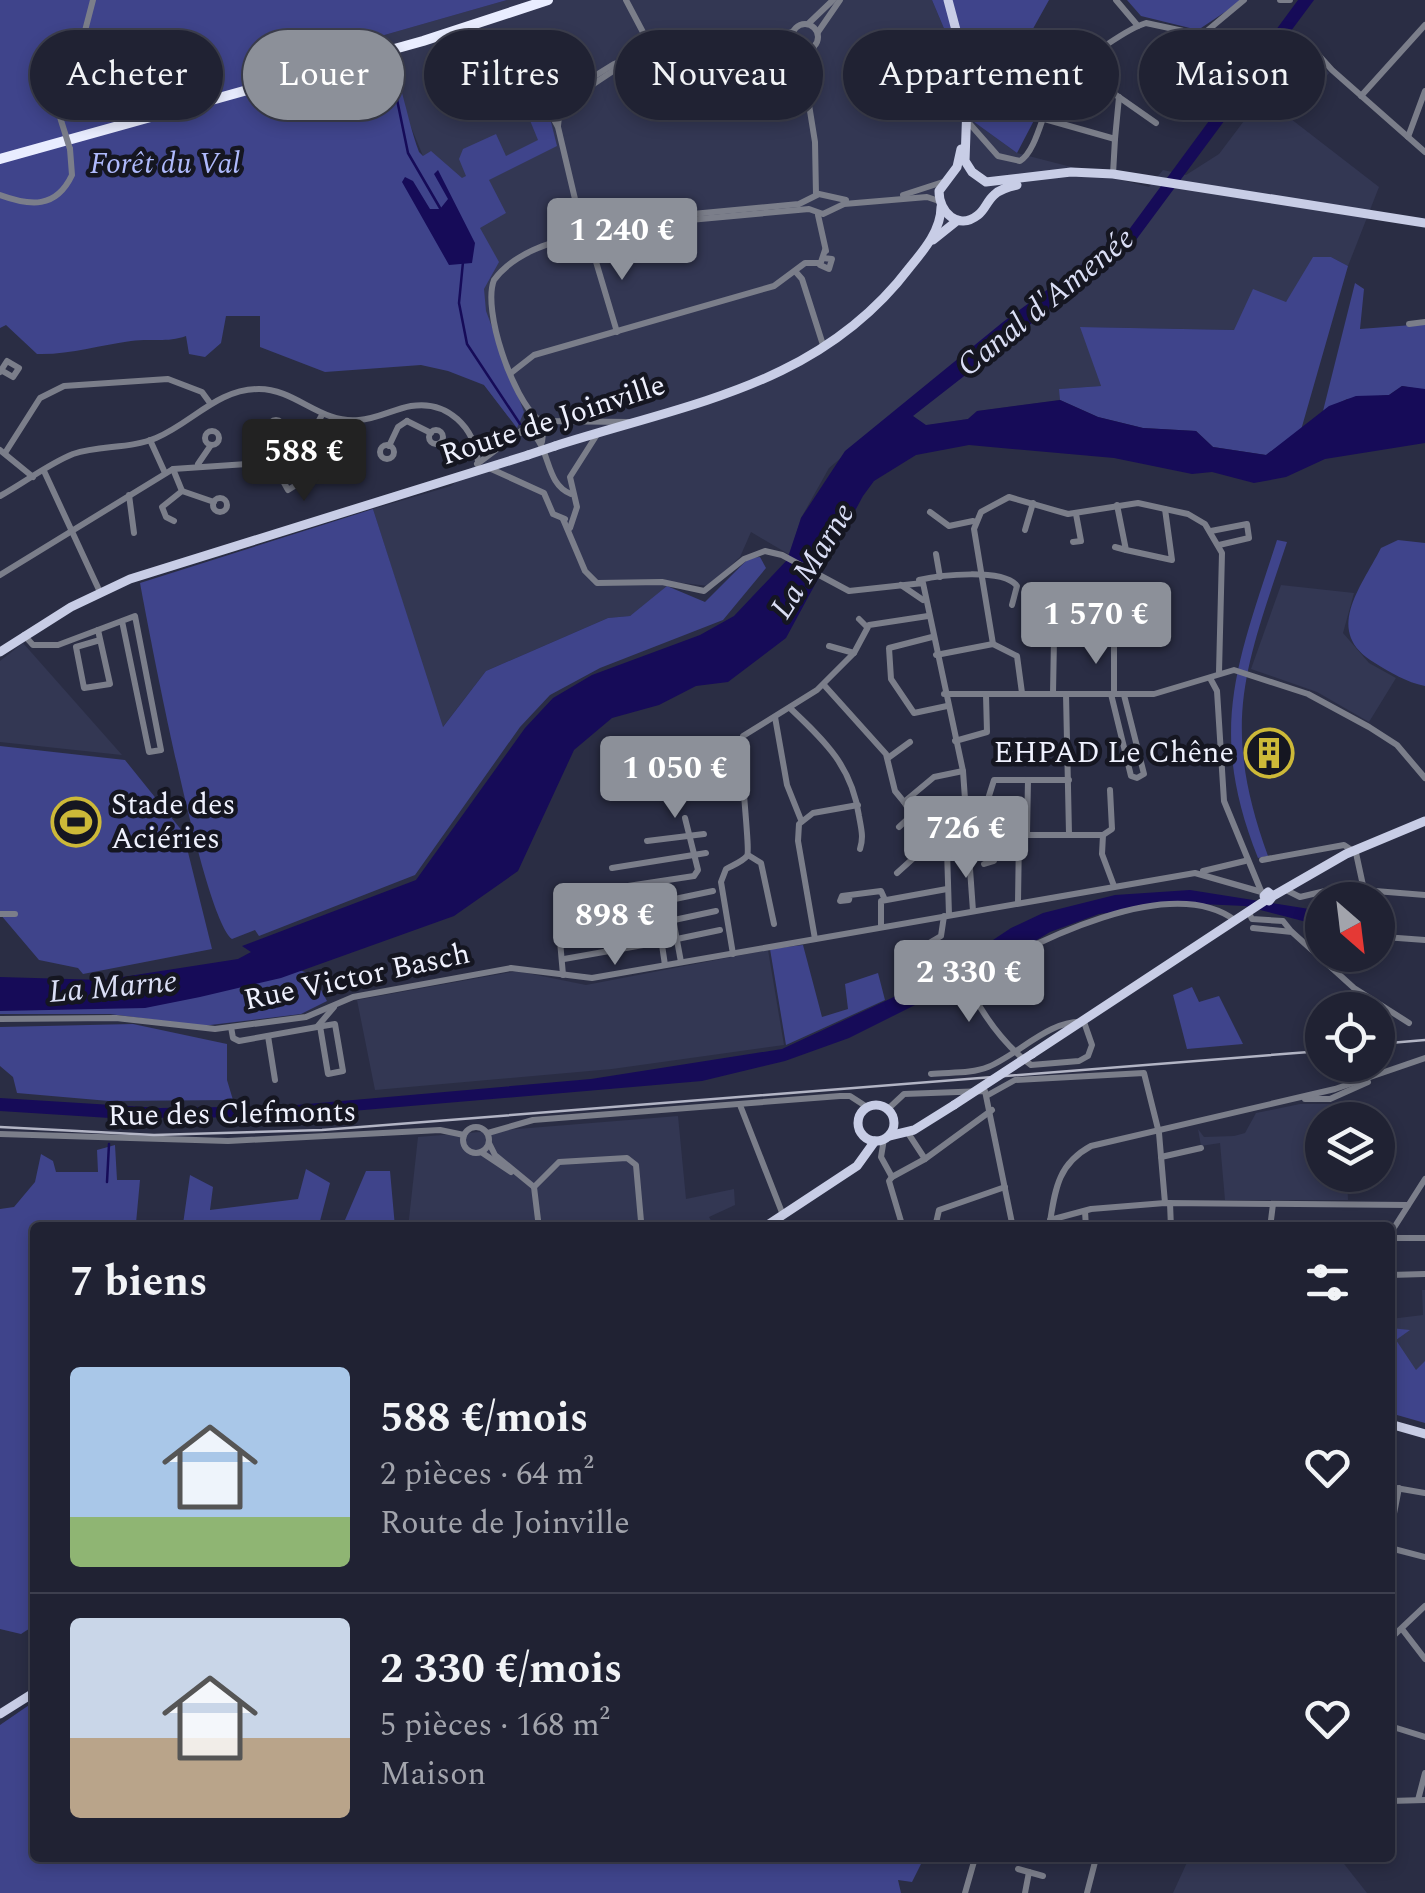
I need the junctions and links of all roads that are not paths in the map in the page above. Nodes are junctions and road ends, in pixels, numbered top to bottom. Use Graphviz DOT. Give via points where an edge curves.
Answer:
graph roads {
  1 [pos="93,0"];
  2 [pos="536,0"];
  3 [pos="548,0"];
  4 [pos="626,0"];
  5 [pos="836,0"];
  6 [pos="947,0"];
  7 [pos="1116,0"];
  8 [pos="1244,0"];
  9 [pos="1280,0"];
  10 [pos="1290,0"];
  11 [pos="808,24"];
  12 [pos="1425,24"];
  13 [pos="1138,26"];
  14 [pos="642,30"];
  15 [pos="796,30"];
  16 [pos="815,30"];
  17 [pos="819,30"];
  18 [pos="1119,39"];
  19 [pos="1325,60"];
  20 [pos="1425,92"];
  21 [pos="1361,96"];
  22 [pos="1119,97"];
  23 [pos="554,120"];
  24 [pos="559,120"];
  25 [pos="812,120"];
  26 [pos="814,120"];
  27 [pos="1040,120"];
  28 [pos="1048,120"];
  29 [pos="1117,120"];
  30 [pos="969,123"];
  31 [pos="1156,124"];
  32 [pos="558,128"];
  33 [pos="1408,137"];
  34 [pos="1115,139"];
  35 [pos="816,142"];
  36 [pos="984,144"];
  37 [pos="1425,152"];
  38 [pos="966,153"];
  39 [pos="0,157"];
  40 [pos="972,172"];
  41 [pos="1083,172"];
  42 [pos="953,173"];
  43 [pos="1113,174"];
  44 [pos="983,180"];
  45 [pos="943,182"];
  46 [pos="0,196"];
  47 [pos="987,203"];
  48 [pos="821,204"];
  49 [pos="940,204"];
  50 [pos="958,220"];
  51 [pos="1425,224"];
  52 [pos="586,226"];
  53 [pos="924,249"];
  54 [pos="795,270"];
  55 [pos="1425,322"];
  56 [pos="1409,324"];
  57 [pos="617,332"];
  58 [pos="821,332"];
  59 [pos="838,340"];
  60 [pos="825,350"];
  61 [pos="510,373"];
  62 [pos="210,404"];
  63 [pos="404,408"];
  64 [pos="322,415"];
  65 [pos="407,421"];
  66 [pos="629,422"];
  67 [pos="283,424"];
  68 [pos="535,427"];
  69 [pos="314,428"];
  70 [pos="431,432"];
  71 [pos="599,432"];
  72 [pos="150,440"];
  73 [pos="475,442"];
  74 [pos="211,445"];
  75 [pos="389,446"];
  76 [pos="500,446"];
  77 [pos="2,452"];
  78 [pos="493,452"];
  79 [pos="338,461"];
  80 [pos="247,464"];
  81 [pos="197,465"];
  82 [pos="479,467"];
  83 [pos="44,471"];
  84 [pos="169,471"];
  85 [pos="34,477"];
  86 [pos="291,477"];
  87 [pos="556,485"];
  88 [pos="182,490"];
  89 [pos="568,494"];
  90 [pos="129,495"];
  91 [pos="0,496"];
  92 [pos="554,496"];
  93 [pos="214,502"];
  94 [pos="1032,503"];
  95 [pos="550,504"];
  96 [pos="1117,505"];
  97 [pos="1165,509"];
  98 [pos="930,512"];
  99 [pos="1076,514"];
  100 [pos="567,518"];
  101 [pos="974,520"];
  102 [pos="174,521"];
  103 [pos="1025,530"];
  104 [pos="1211,531"];
  105 [pos="72,532"];
  106 [pos="134,532"];
  107 [pos="1074,542"];
  108 [pos="1219,546"];
  109 [pos="1115,548"];
  110 [pos="1126,550"];
  111 [pos="936,554"];
  112 [pos="0,575"];
  113 [pos="982,576"];
  114 [pos="940,577"];
  115 [pos="919,586"];
  116 [pos="100,592"];
  117 [pos="1012,605"];
  118 [pos="928,616"];
  119 [pos="859,620"];
  120 [pos="122,621"];
  121 [pos="1114,626"];
  122 [pos="868,627"];
  123 [pos="98,629"];
  124 [pos="24,635"];
  125 [pos="932,637"];
  126 [pos="100,640"];
  127 [pos="1114,640"];
  128 [pos="994,644"];
  129 [pos="830,646"];
  130 [pos="2,647"];
  131 [pos="854,653"];
  132 [pos="936,654"];
  133 [pos="1222,671"];
  134 [pos="1210,677"];
  135 [pos="824,684"];
  136 [pos="1022,693"];
  137 [pos="1053,693"];
  138 [pos="944,694"];
  139 [pos="986,694"];
  140 [pos="1066,694"];
  141 [pos="1113,694"];
  142 [pos="1124,695"];
  143 [pos="947,706"];
  144 [pos="791,709"];
  145 [pos="775,717"];
  146 [pos="956,741"];
  147 [pos="910,742"];
  148 [pos="888,758"];
  149 [pos="963,771"];
  150 [pos="1425,778"];
  151 [pos="1028,780"];
  152 [pos="1069,780"];
  153 [pos="714,782"];
  154 [pos="740,787"];
  155 [pos="1110,790"];
  156 [pos="983,801"];
  157 [pos="904,802"];
  158 [pos="858,805"];
  159 [pos="685,818"];
  160 [pos="802,820"];
  161 [pos="1425,822"];
  162 [pos="899,826"];
  163 [pos="704,834"];
  164 [pos="1023,834"];
  165 [pos="1069,834"];
  166 [pos="1103,835"];
  167 [pos="691,836"];
  168 [pos="647,841"];
  169 [pos="860,848"];
  170 [pos="958,848"];
  171 [pos="947,850"];
  172 [pos="1355,850"];
  173 [pos="706,853"];
  174 [pos="748,854"];
  175 [pos="694,856"];
  176 [pos="1262,860"];
  177 [pos="1246,861"];
  178 [pos="984,864"];
  179 [pos="612,868"];
  180 [pos="897,872"];
  181 [pos="1195,872"];
  182 [pos="666,882"];
  183 [pos="1362,882"];
  184 [pos="654,884"];
  185 [pos="1114,886"];
  186 [pos="947,888"];
  187 [pos="1288,890"];
  188 [pos="713,891"];
  189 [pos="1395,892"];
  190 [pos="582,893"];
  191 [pos="850,894"];
  192 [pos="1425,894"];
  193 [pos="1266,897"];
  194 [pos="1305,897"];
  195 [pos="670,900"];
  196 [pos="885,900"];
  197 [pos="1018,902"];
  198 [pos="653,903"];
  199 [pos="974,910"];
  200 [pos="716,911"];
  201 [pos="611,912"];
  202 [pos="0,914"];
  203 [pos="15,914"];
  204 [pos="1248,914"];
  205 [pos="946,915"];
  206 [pos="558,918"];
  207 [pos="674,920"];
  208 [pos="656,922"];
  209 [pos="774,924"];
  210 [pos="1232,925"];
  211 [pos="881,927"];
  212 [pos="1253,928"];
  213 [pos="720,930"];
  214 [pos="614,932"];
  215 [pos="1292,932"];
  216 [pos="816,938"];
  217 [pos="1395,938"];
  218 [pos="677,939"];
  219 [pos="660,942"];
  220 [pos="1425,942"];
  221 [pos="734,954"];
  222 [pos="564,959"];
  223 [pos="902,959"];
  224 [pos="681,962"];
  225 [pos="664,965"];
  226 [pos="563,975"];
  227 [pos="334,1006"];
  228 [pos="0,1019"];
  229 [pos="1080,1021"];
  230 [pos="1410,1023"];
  231 [pos="231,1027"];
  232 [pos="319,1027"];
  233 [pos="268,1036"];
  234 [pos="1018,1050"];
  235 [pos="1425,1058"];
  236 [pos="931,1074"];
  237 [pos="275,1080"];
  238 [pos="988,1095"];
  239 [pos="740,1105"];
  240 [pos="867,1107"];
  241 [pos="888,1109"];
  242 [pos="992,1110"];
  243 [pos="894,1124"];
  244 [pos="919,1127"];
  245 [pos="1158,1130"];
  246 [pos="488,1132"];
  247 [pos="908,1133"];
  248 [pos="0,1134"];
  249 [pos="464,1135"];
  250 [pos="863,1135"];
  251 [pos="883,1138"];
  252 [pos="489,1143"];
  253 [pos="1201,1148"];
  254 [pos="480,1152"];
  255 [pos="1161,1157"];
  256 [pos="925,1159"];
  257 [pos="852,1170"];
  258 [pos="517,1174"];
  259 [pos="892,1177"];
  260 [pos="1425,1180"];
  261 [pos="534,1187"];
  262 [pos="1005,1187"];
  263 [pos="1168,1203"];
  264 [pos="1273,1204"];
  265 [pos="1408,1205"];
  266 [pos="1084,1211"];
  267 [pos="783,1214"];
  268 [pos="538,1222"];
  269 [pos="639,1222"];
  270 [pos="772,1222"];
  271 [pos="901,1222"];
  272 [pos="936,1222"];
  273 [pos="1012,1222"];
  274 [pos="1050,1222"];
  275 [pos="1055,1222"];
  276 [pos="1085,1222"];
  277 [pos="1170,1222"];
  278 [pos="1271,1222"];
  279 [pos="1395,1227"];
  280 [pos="1395,1236"];
  281 [pos="1425,1238"];
  282 [pos="1425,1274"];
  283 [pos="1395,1275"];
  284 [pos="1395,1425"];
  285 [pos="1425,1434"];
  286 [pos="1395,1488"];
  287 [pos="1425,1493"];
  288 [pos="1395,1549"];
  289 [pos="1425,1558"];
  290 [pos="1425,1606"];
  291 [pos="1395,1631"];
  292 [pos="1395,1633"];
  293 [pos="1425,1659"];
  294 [pos="30,1695"];
  295 [pos="0,1714"];
  296 [pos="1395,1728"];
  297 [pos="1425,1737"];
  298 [pos="1425,1773"];
  299 [pos="1395,1800"];
  300 [pos="1422,1800"];
  301 [pos="974,1862"];
  302 [pos="1095,1862"];
  303 [pos="1018,1869"];
  304 [pos="1030,1872"];
  305 [pos="1043,1876"];
  306 [pos="965,1893"];
  307 [pos="1024,1893"];
  308 [pos="1087,1893"];
  1 -- 46 [label="street, bridge" via="80,50 59,92 72,176 53,198 28,205"];
  2 -- 39 [label="highway"];
  3 -- 39 [label="highway"];
  4 -- 14 [label="street"];
  5 -- 11 [label="street"];
  5 -- 17 [label="street"];
  6 -- 30 [label="main road" via="966,61"];
  6 -- 42 [label="main road" via="966,94"];
  7 -- 13 [label="street"];
  8 -- 13 [label="street" via="1202,36"];
  9 -- 10 [label="street"];
  11 -- 15 [label="street"];
  11 -- 16 [label="street"];
  12 -- 21 [label="street"];
  13 -- 18 [label="street"];
  19 -- 21 [label="street"];
  20 -- 33 [label="street"];
  21 -- 33 [label="street"];
  22 -- 31 [label="street"];
  23 -- 32 [label="street"];
  24 -- 32 [label="street"];
  25 -- 35 [label="street"];
  26 -- 35 [label="street"];
  27 -- 36 [label="street" via="1024,159 1007,161"];
  28 -- 34 [label="street"];
  29 -- 34 [label="street"];
  30 -- 36 [label="street"];
  30 -- 38 [label="main road"];
  32 -- 52 [label="street"];
  33 -- 37 [label="street"];
  34 -- 43 [label="street"];
  35 -- 48 [label="street"];
  36 -- 38 [label="street"];
  38 -- 40 [label="main road"];
  40 -- 42 [label="main road"];
  40 -- 44 [label="main road"];
  41 -- 43 [label="main road"];
  41 -- 44 [label="main road"];
  41 -- 47 [label="main road" via="1010,187"];
  42 -- 45 [label="main road"];
  43 -- 51 [label="main road"];
  44 -- 47 [label="main road"];
  45 -- 48 [label="street" via="906,194"];
  45 -- 49 [label="main road"];
  47 -- 50 [label="main road" via="976,217"];
  48 -- 49 [label="street" via="927,197"];
  48 -- 52 [label="street"];
  48 -- 54 [label="street" via="824,257"];
  49 -- 50 [label="main road"];
  49 -- 53 [label="main road" via="939,223"];
  50 -- 53 [label="main road"];
  52 -- 57 [label="street"];
  52 -- 61 [label="street" via="506,266 492,285 490,306"];
  53 -- 59 [label="main road, Route de Joinville" via="876,308"];
  54 -- 57 [label="street" via="774,286"];
  54 -- 58 [label="street"];
  55 -- 56 [label="street"];
  57 -- 61 [label="street" via="534,356"];
  58 -- 59 [label="street"];
  58 -- 60 [label="street"];
  59 -- 60 [label="main road, Route de Joinville"];
  60 -- 66 [label="main road, Route de Joinville" via="771,377"];
  61 -- 68 [label="street"];
  62 -- 64 [label="street" via="272,390"];
  62 -- 72 [label="street"];
  62 -- 77 [label="street" via="202,392 168,380 64,386 40,398"];
  63 -- 64 [label="street" via="358,420"];
  63 -- 65 [label="street"];
  63 -- 73 [label="street" via="444,410"];
  64 -- 69 [label="street"];
  65 -- 70 [label="street"];
  65 -- 75 [label="street"];
  66 -- 68 [label="street"];
  66 -- 71 [label="main road, Route de Joinville"];
  67 -- 69 [label="street" via="294,420"];
  68 -- 76 [label="street"];
  68 -- 87 [label="street"];
  69 -- 79 [label="street"];
  69 -- 86 [label="street"];
  71 -- 82 [label="main road, Route de Joinville, bridge"];
  71 -- 89 [label="street" via="573,471"];
  72 -- 83 [label="street" via="75,454"];
  72 -- 84 [label="street"];
  73 -- 76 [label="street"];
  73 -- 78 [label="street"];
  73 -- 82 [label="street"];
  74 -- 81 [label="street"];
  76 -- 78 [label="street"];
  77 -- 85 [label="street"];
  78 -- 82 [label="street"];
  80 -- 81 [label="street"];
  81 -- 84 [label="street"];
  82 -- 95 [label="street" via="539,490"];
  82 -- 116 [label="main road, Route de Joinville"];
  83 -- 85 [label="street"];
  83 -- 105 [label="street"];
  84 -- 88 [label="street"];
  84 -- 90 [label="street"];
  85 -- 91 [label="street"];
  87 -- 89 [label="street"];
  87 -- 92 [label="street"];
  88 -- 93 [label="street"];
  88 -- 102 [label="street" via="162,507"];
  89 -- 92 [label="street"];
  89 -- 100 [label="street" via="577,507"];
  90 -- 105 [label="street"];
  90 -- 106 [label="street"];
  92 -- 95 [label="street"];
  94 -- 99 [label="street"];
  94 -- 101 [label="street" via="997,500"];
  94 -- 103 [label="street"];
  95 -- 100 [label="street" via="553,514"];
  96 -- 97 [label="street"];
  96 -- 99 [label="street"];
  96 -- 110 [label="street"];
  97 -- 104 [label="street" via="1188,514"];
  97 -- 110 [label="street" via="1172,560"];
  98 -- 101 [label="street" via="950,526"];
  99 -- 107 [label="street" via="1081,541"];
  100 -- 115 [label="street" via="587,574 606,586 658,582 704,592 756,552 770,551 853,591"];
  101 -- 113 [label="street"];
  104 -- 108 [label="street"];
  104 -- 108 [label="street" via="1246,524 1249,538"];
  105 -- 112 [label="street"];
  105 -- 116 [label="street"];
  108 -- 133 [label="street"];
  109 -- 110 [label="street"];
  111 -- 114 [label="street"];
  113 -- 114 [label="street"];
  113 -- 117 [label="street" via="1015,581"];
  113 -- 128 [label="street"];
  114 -- 115 [label="street"];
  115 -- 118 [label="street"];
  116 -- 124 [label="main road, Route de Joinville"];
  118 -- 122 [label="street"];
  118 -- 125 [label="street"];
  119 -- 122 [label="street"];
  120 -- 120 [label="street" via="150,752 162,750 134,616"];
  120 -- 123 [label="street"];
  121 -- 127 [label="street"];
  122 -- 131 [label="street"];
  123 -- 124 [label="street" via="51,646 33,645"];
  123 -- 126 [label="street"];
  124 -- 130 [label="main road, Route de Joinville"];
  125 -- 132 [label="street"];
  125 -- 143 [label="street" via="889,648 891,679 914,713"];
  126 -- 126 [label="street" via="76,646 84,688 110,684"];
  127 -- 137 [label="street" via="1054,639"];
  127 -- 141 [label="street"];
  128 -- 132 [label="street"];
  128 -- 136 [label="street" via="1017,656"];
  129 -- 131 [label="street"];
  131 -- 135 [label="street"];
  132 -- 138 [label="street"];
  133 -- 134 [label="street"];
  133 -- 150 [label="street" via="1308,694 1358,720 1388,737"];
  134 -- 142 [label="street" via="1166,692"];
  134 -- 177 [label="street" via="1224,801"];
  135 -- 144 [label="street"];
  135 -- 148 [label="street"];
  136 -- 137 [label="street"];
  136 -- 139 [label="street"];
  137 -- 140 [label="street"];
  138 -- 139 [label="street"];
  138 -- 143 [label="street"];
  139 -- 146 [label="street" via="987,732"];
  140 -- 141 [label="street"];
  140 -- 152 [label="street"];
  141 -- 142 [label="street"];
  141 -- 142 [label="street" via="1131,776 1137,778 1144,774"];
  143 -- 146 [label="street"];
  144 -- 145 [label="street"];
  144 -- 158 [label="street" via="842,761"];
  145 -- 154 [label="street" via="743,736"];
  145 -- 160 [label="street"];
  146 -- 149 [label="street"];
  147 -- 148 [label="street"];
  148 -- 157 [label="street"];
  149 -- 157 [label="street" via="934,777"];
  149 -- 199 [label="street"];
  151 -- 152 [label="street"];
  151 -- 156 [label="street" via="994,780"];
  151 -- 164 [label="street"];
  152 -- 165 [label="street"];
  153 -- 154 [label="street"];
  154 -- 174 [label="street"];
  155 -- 166 [label="street" via="1112,829"];
  157 -- 162 [label="street" via="917,811"];
  158 -- 160 [label="street"];
  158 -- 169 [label="street"];
  159 -- 167 [label="street"];
  160 -- 216 [label="street" via="798,841"];
  161 -- 172 [label="main road"];
  163 -- 167 [label="street"];
  164 -- 165 [label="street"];
  164 -- 178 [label="street" via="997,835 994,861"];
  164 -- 197 [label="street"];
  165 -- 166 [label="street"];
  166 -- 185 [label="street"];
  167 -- 168 [label="street"];
  167 -- 175 [label="street"];
  170 -- 171 [label="street"];
  171 -- 180 [label="street" via="918,854"];
  171 -- 186 [label="street"];
  172 -- 176 [label="street" via="1344,845"];
  172 -- 183 [label="street"];
  172 -- 187 [label="main road"];
  173 -- 175 [label="street"];
  174 -- 209 [label="street" via="762,863"];
  174 -- 221 [label="street" via="721,878"];
  175 -- 179 [label="street"];
  175 -- 182 [label="street" via="697,873"];
  177 -- 181 [label="street, Rue Victor Basch"];
  177 -- 193 [label="street"];
  181 -- 185 [label="street, Rue Victor Basch"];
  181 -- 193 [label="street, Rue Victor Basch"];
  182 -- 184 [label="street"];
  182 -- 195 [label="street"];
  184 -- 190 [label="street"];
  184 -- 198 [label="street"];
  185 -- 197 [label="street, Rue Victor Basch"];
  186 -- 196 [label="street"];
  186 -- 205 [label="street"];
  187 -- 193 [label="main road"];
  187 -- 194 [label="street"];
  188 -- 195 [label="street"];
  189 -- 192 [label="street"];
  191 -- 196 [label="street" via="882,891"];
  193 -- 204 [label="main road"];
  195 -- 207 [label="street"];
  196 -- 211 [label="street" via="879,905"];
  197 -- 199 [label="street, Rue Victor Basch"];
  198 -- 201 [label="street"];
  198 -- 208 [label="street"];
  199 -- 205 [label="street, Rue Victor Basch"];
  200 -- 207 [label="street"];
  202 -- 203 [label="street"];
  204 -- 210 [label="main road"];
  204 -- 215 [label="street" via="1282,921"];
  205 -- 211 [label="street, Rue Victor Basch"];
  205 -- 223 [label="street" via="941,936"];
  206 -- 222 [label="street"];
  207 -- 218 [label="street"];
  208 -- 214 [label="street"];
  208 -- 219 [label="street"];
  210 -- 229 [label="main road"];
  210 -- 234 [label="street" via="1196,908 1108,915 1058,931 971,981 992,1028"];
  211 -- 216 [label="street, Rue Victor Basch"];
  212 -- 215 [label="street"];
  213 -- 218 [label="street"];
  215 -- 230 [label="street" via="1354,988"];
  216 -- 221 [label="street, Rue Victor Basch"];
  217 -- 220 [label="street"];
  218 -- 224 [label="street"];
  219 -- 222 [label="street"];
  219 -- 225 [label="street"];
  221 -- 224 [label="street, Rue Victor Basch"];
  222 -- 226 [label="street"];
  224 -- 225 [label="street, Rue Victor Basch"];
  225 -- 226 [label="street, Rue Victor Basch" via="592,978"];
  226 -- 227 [label="street, Rue Victor Basch" via="512,968"];
  227 -- 231 [label="street, Rue Victor Basch"];
  227 -- 232 [label="street"];
  228 -- 231 [label="street, Rue Victor Basch" via="116,1018"];
  229 -- 234 [label="street"];
  229 -- 234 [label="street" via="1092,1045 1084,1059 1034,1066"];
  229 -- 244 [label="main road, bridge"];
  231 -- 233 [label="street" via="236,1040"];
  232 -- 232 [label="street" via="328,1074 343,1071 335,1024"];
  232 -- 233 [label="street"];
  233 -- 237 [label="street"];
  234 -- 236 [label="street" via="984,1068"];
  235 -- 245 [label="street"];
  238 -- 241 [label="street" via="970,1088 904,1094"];
  238 -- 242 [label="street"];
  238 -- 245 [label="street" via="1016,1080 1144,1072"];
  239 -- 240 [label="street" via="850,1096"];
  239 -- 246 [label="street" via="532,1120"];
  239 -- 267 [label="street"];
  240 -- 241 [label="main road"];
  240 -- 250 [label="main road" via="858,1122"];
  241 -- 243 [label="main road"];
  242 -- 256 [label="street"];
  242 -- 262 [label="street"];
  243 -- 244 [label="main road"];
  243 -- 251 [label="main road"];
  244 -- 247 [label="main road"];
  245 -- 255 [label="street"];
  245 -- 274 [label="street" via="1099,1142 1076,1155 1055,1185"];
  246 -- 249 [label="street" via="476,1127"];
  246 -- 252 [label="street"];
  247 -- 251 [label="main road"];
  247 -- 256 [label="street"];
  248 -- 249 [label="street, Rue des Clefmonts" via="176,1141 440,1130"];
  249 -- 254 [label="street" via="467,1150"];
  250 -- 251 [label="main road"];
  250 -- 257 [label="main road"];
  251 -- 257 [label="main road"];
  251 -- 259 [label="street" via="881,1156"];
  252 -- 254 [label="street"];
  252 -- 258 [label="street"];
  253 -- 255 [label="street"];
  254 -- 258 [label="street"];
  255 -- 263 [label="street"];
  256 -- 259 [label="street"];
  257 -- 267 [label="main road"];
  258 -- 261 [label="street"];
  259 -- 271 [label="street"];
  260 -- 265 [label="street"];
  261 -- 268 [label="street"];
  261 -- 269 [label="street" via="559,1162 628,1158 636,1165"];
  262 -- 272 [label="street" via="939,1210"];
  262 -- 273 [label="street"];
  263 -- 264 [label="street"];
  263 -- 266 [label="street"];
  263 -- 277 [label="street"];
  264 -- 265 [label="street"];
  264 -- 278 [label="street"];
  265 -- 279 [label="street"];
  266 -- 275 [label="street"];
  266 -- 276 [label="street"];
  267 -- 270 [label="main road"];
  280 -- 281 [label="street"];
  282 -- 283 [label="street"];
  284 -- 285 [label="main road"];
  286 -- 287 [label="street"];
  288 -- 289 [label="street"];
  290 -- 291 [label="street"];
  292 -- 293 [label="street"];
  294 -- 295 [label="main road"];
  296 -- 297 [label="street"];
  298 -- 300 [label="street"];
  299 -- 300 [label="street"];
  301 -- 306 [label="street"];
  302 -- 308 [label="street"];
  303 -- 304 [label="street"];
  304 -- 305 [label="street"];
  304 -- 307 [label="street"];
}
